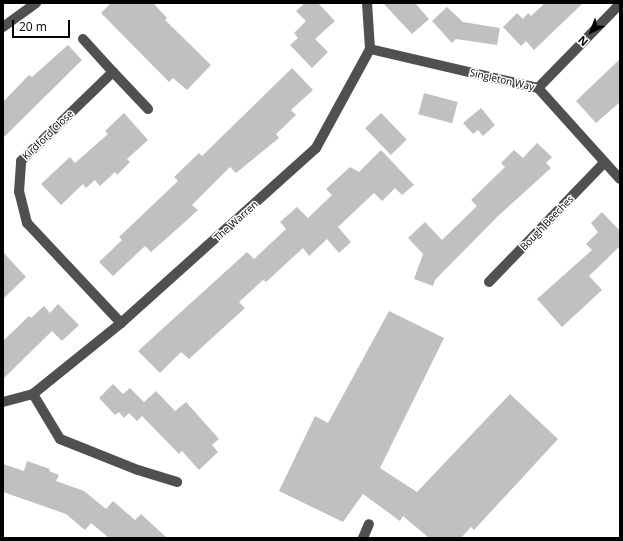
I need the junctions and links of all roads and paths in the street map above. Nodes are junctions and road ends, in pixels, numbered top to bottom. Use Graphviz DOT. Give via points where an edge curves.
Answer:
graph roads {
  1 [pos="36,3"];
  2 [pos="367,3"];
  3 [pos="620,4"];
  4 [pos="4,24"];
  5 [pos="83,39"];
  6 [pos="370,49"];
  7 [pos="113,72"];
  8 [pos="538,88"];
  9 [pos="148,109"];
  10 [pos="604,163"];
  11 [pos="620,179"];
  12 [pos="489,282"];
  13 [pos="120,323"];
  14 [pos="33,394"];
  15 [pos="3,402"];
  16 [pos="177,482"];
  17 [pos="369,524"];
  18 [pos="363,538"];
  1 -- 4 [label="street"];
  2 -- 6 [label="street"];
  3 -- 8 [label="street"];
  5 -- 7 [label="street"];
  6 -- 8 [label="street, Singleton Way"];
  6 -- 13 [label="street, The Warren" via="316,148"];
  7 -- 9 [label="street"];
  7 -- 13 [label="street, Kirdford Close" via="21,161 19,192 27,223"];
  8 -- 10 [label="street, Singleton Way"];
  10 -- 11 [label="street, Singleton Way"];
  10 -- 12 [label="street, Bough Beeches"];
  13 -- 14 [label="street, The Warren"];
  14 -- 15 [label="street, The Warren"];
  14 -- 16 [label="street" via="60,439 138,470"];
  17 -- 18 [label="street"];
}
